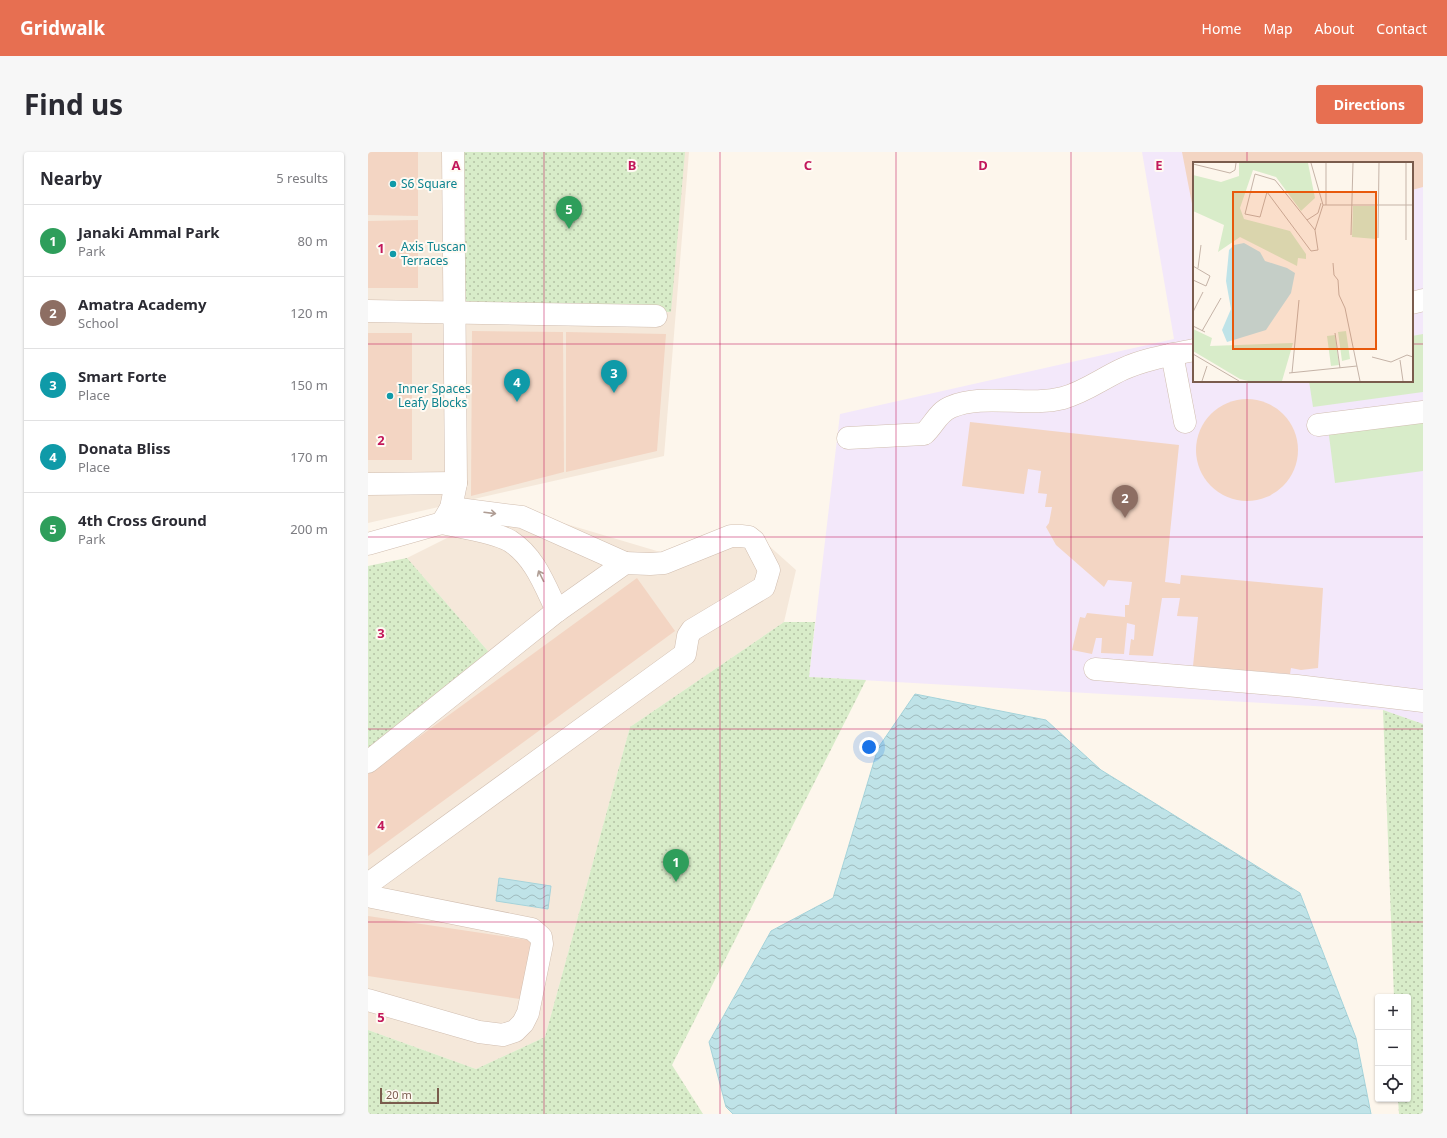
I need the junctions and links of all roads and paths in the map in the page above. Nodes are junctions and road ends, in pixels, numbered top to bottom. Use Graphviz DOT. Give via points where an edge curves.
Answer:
graph roads {
  1 [pos="453,152"];
  2 [pos="1423,300"];
  3 [pos="1413,302"];
  4 [pos="368,311"];
  5 [pos="454,313"];
  6 [pos="656,316"];
  7 [pos="1193,350"];
  8 [pos="1172,354"];
  9 [pos="1423,412"];
  10 [pos="1185,422"];
  11 [pos="1318,425"];
  12 [pos="848,438"];
  13 [pos="456,483"];
  14 [pos="368,484"];
  15 [pos="446,515"];
  16 [pos="368,544"];
  17 [pos="625,563"];
  18 [pos="557,611"];
  19 [pos="1095,669"];
  20 [pos="1423,701"];
  21 [pos="368,762"];
  22 [pos="368,884"];
  23 [pos="368,893"];
  24 [pos="368,1000"];
  1 -- 5 [label="street"];
  2 -- 3 [label="street"];
  4 -- 5 [label="street"];
  5 -- 6 [label="street"];
  5 -- 13 [label="street"];
  7 -- 8 [label="street"];
  8 -- 10 [label="street"];
  8 -- 12 [label="street" via="1124,368 1063,398 1038,402 963,403 952,406 937,417 924,434"];
  9 -- 11 [label="street"];
  13 -- 14 [label="street"];
  13 -- 15 [label="street"];
  15 -- 16 [label="street"];
  15 -- 17 [label="street, one-way" via="522,516"];
  18 -- 15 [label="street, one-way" via="537,569 527,556 502,537"];
  17 -- 18 [label="street"];
  17 -- 22 [label="street" via="664,563 731,536 741,536 754,541 769,570 764,587 692,630 688,636 685,654"];
  18 -- 21 [label="street"];
  19 -- 20 [label="street" via="1297,686"];
  23 -- 24 [label="street" via="372,897 532,929 541,937 542,944 528,1013 515,1031 503,1035 479,1032"];
}
